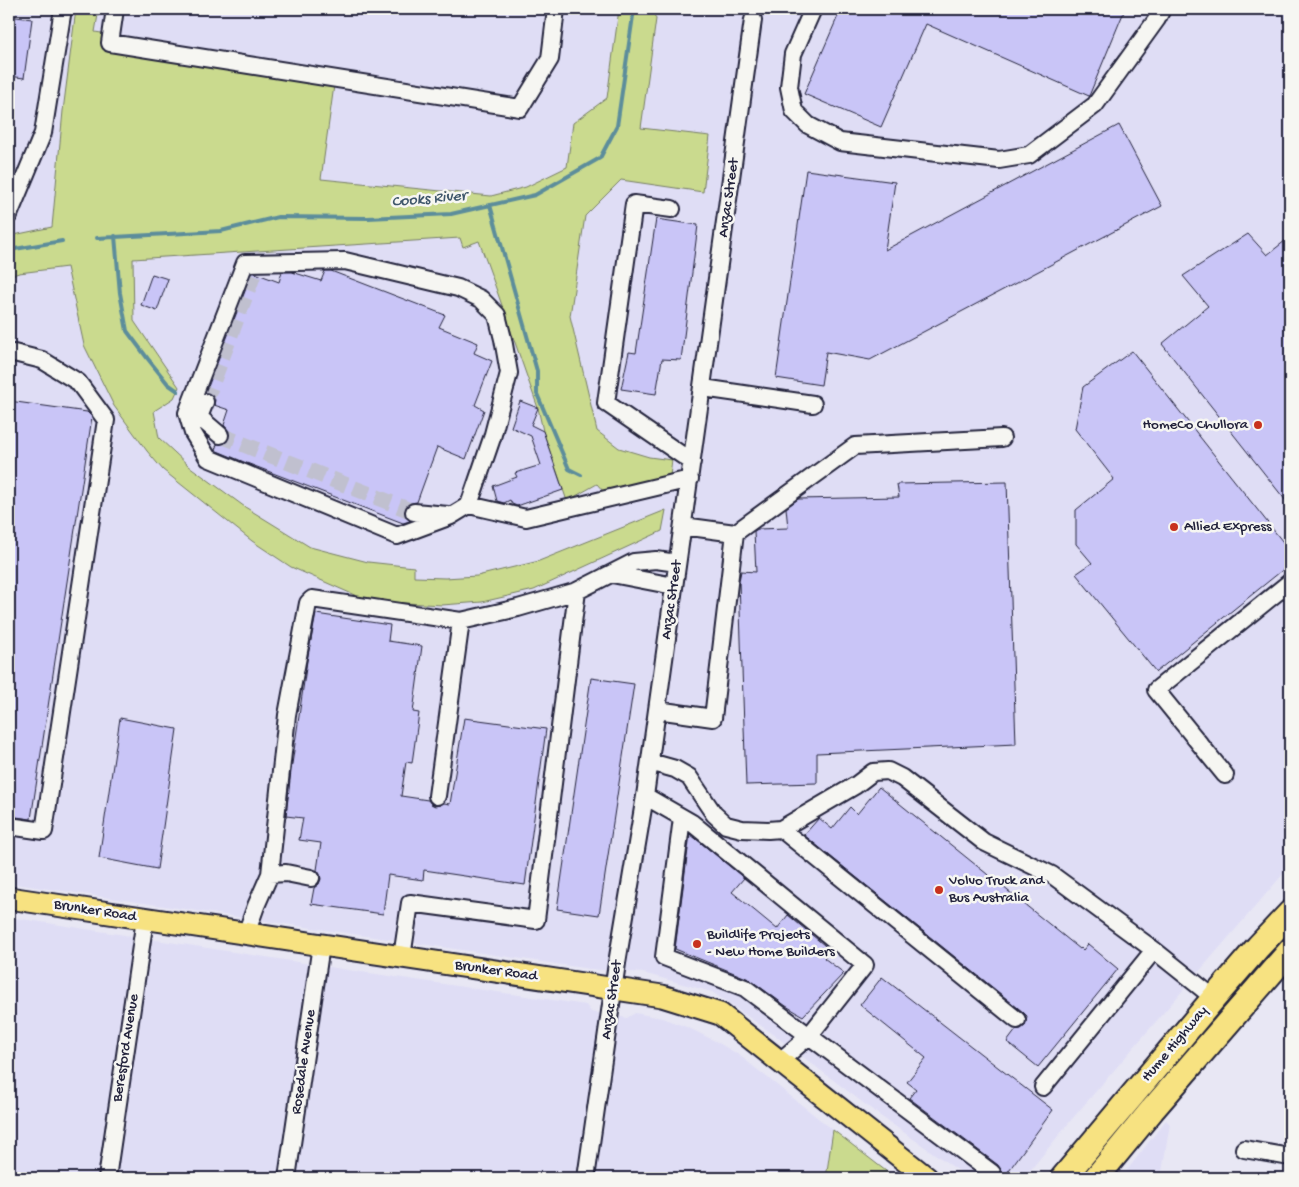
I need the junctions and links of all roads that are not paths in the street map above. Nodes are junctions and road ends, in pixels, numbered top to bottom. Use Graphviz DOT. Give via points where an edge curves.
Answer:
graph roads {
  1 [pos="63,9"];
  2 [pos="115,9"];
  3 [pos="556,9"];
  4 [pos="813,9"];
  5 [pos="1162,9"];
  6 [pos="753,20"];
  7 [pos="672,209"];
  8 [pos="9,215"];
  9 [pos="9,354"];
  10 [pos="702,388"];
  11 [pos="813,404"];
  12 [pos="197,411"];
  13 [pos="220,435"];
  14 [pos="1002,438"];
  15 [pos="692,462"];
  16 [pos="690,479"];
  17 [pos="469,505"];
  18 [pos="414,512"];
  19 [pos="451,516"];
  20 [pos="683,526"];
  21 [pos="735,533"];
  22 [pos="677,563"];
  23 [pos="612,574"];
  24 [pos="1290,582"];
  25 [pos="674,586"];
  26 [pos="577,592"];
  27 [pos="461,620"];
  28 [pos="657,710"];
  29 [pos="650,762"];
  30 [pos="1224,775"];
  31 [pos="437,796"];
  32 [pos="645,796"];
  33 [pos="682,818"];
  34 [pos="9,826"];
  35 [pos="781,829"];
  36 [pos="270,874"];
  37 [pos="311,878"];
  38 [pos="9,898"];
  39 [pos="1290,913"];
  40 [pos="146,919"];
  41 [pos="246,934"];
  42 [pos="321,945"];
  43 [pos="1154,950"];
  44 [pos="1290,952"];
  45 [pos="402,957"];
  46 [pos="614,989"];
  47 [pos="1214,998"];
  48 [pos="1017,1020"];
  49 [pos="810,1036"];
  50 [pos="780,1062"];
  51 [pos="1043,1087"];
  52 [pos="1244,1149"];
  53 [pos="1290,1157"];
  54 [pos="903,1160"];
  55 [pos="992,1173"];
  56 [pos="107,1178"];
  57 [pos="287,1178"];
  58 [pos="586,1178"];
  59 [pos="927,1178"];
  60 [pos="939,1178"];
  61 [pos="1063,1178"];
  62 [pos="1096,1178"];
  1 -- 8 [label="street" via="42,133"];
  2 -- 3 [label="street" via="110,43 520,108 550,59"];
  4 -- 5 [label="street" via="793,54 788,87 794,111 808,125 840,142 999,160 1029,155 1096,105"];
  6 -- 10 [label="street, Anzac Street"];
  7 -- 15 [label="street" via="634,204 606,403"];
  9 -- 34 [label="street" via="42,360 78,382 106,420 44,832"];
  10 -- 11 [label="street"];
  10 -- 15 [label="street, Anzac Street"];
  12 -- 13 [label="street"];
  12 -- 17 [label="street" via="245,264 256,268 345,261 458,288 482,300 497,315 508,373 492,438"];
  12 -- 19 [label="street" via="194,432 208,458 397,536"];
  14 -- 21 [label="street" via="856,446"];
  15 -- 16 [label="street, Anzac Street"];
  16 -- 17 [label="street" via="526,518"];
  16 -- 20 [label="street, Anzac Street"];
  17 -- 19 [label="street"];
  18 -- 19 [label="street"];
  20 -- 21 [label="street"];
  20 -- 22 [label="street, Anzac Street"];
  21 -- 28 [label="street" via="713,718"];
  22 -- 23 [label="street" via="656,560 634,562"];
  22 -- 25 [label="street, Anzac Street"];
  23 -- 25 [label="street"];
  23 -- 26 [label="street"];
  24 -- 30 [label="street" via="1156,690"];
  25 -- 28 [label="street, Anzac Street"];
  26 -- 27 [label="street"];
  26 -- 45 [label="street" via="536,920 410,903"];
  27 -- 31 [label="street"];
  27 -- 36 [label="street" via="312,599 308,603 287,715"];
  28 -- 29 [label="street, Anzac Street"];
  29 -- 32 [label="street, Anzac Street"];
  29 -- 35 [label="street" via="675,769 689,778 714,814 726,825 742,829"];
  32 -- 33 [label="street"];
  32 -- 46 [label="street, Anzac Street"];
  33 -- 49 [label="street" via="664,957 745,988"];
  33 -- 49 [label="street" via="865,965"];
  35 -- 43 [label="street" via="873,772 888,771 902,778 984,842 1052,875"];
  35 -- 48 [label="street"];
  36 -- 37 [label="street" via="286,873"];
  36 -- 41 [label="street"];
  38 -- 40 [label="main road, Brunker Road"];
  39 -- 47 [label="highway, Hume Highway"];
  40 -- 41 [label="main road, Brunker Road"];
  40 -- 56 [label="street, Beresford Avenue"];
  41 -- 42 [label="main road, Brunker Road"];
  42 -- 45 [label="main road, Brunker Road"];
  42 -- 57 [label="street, Rosedale Avenue"];
  43 -- 47 [label="street"];
  43 -- 51 [label="street"];
  44 -- 62 [label="highway, Hume Highway"];
  45 -- 46 [label="main road, Brunker Road"];
  46 -- 50 [label="main road, Brunker Road" via="662,996 720,1014"];
  46 -- 58 [label="street, Anzac Street"];
  47 -- 61 [label="highway, Hume Highway"];
  49 -- 50 [label="street"];
  49 -- 55 [label="street"];
  50 -- 54 [label="main road, Brunker Road"];
  52 -- 53 [label="street"];
  54 -- 59 [label="main road, Brunker Road"];
  54 -- 60 [label="main road"];
}
